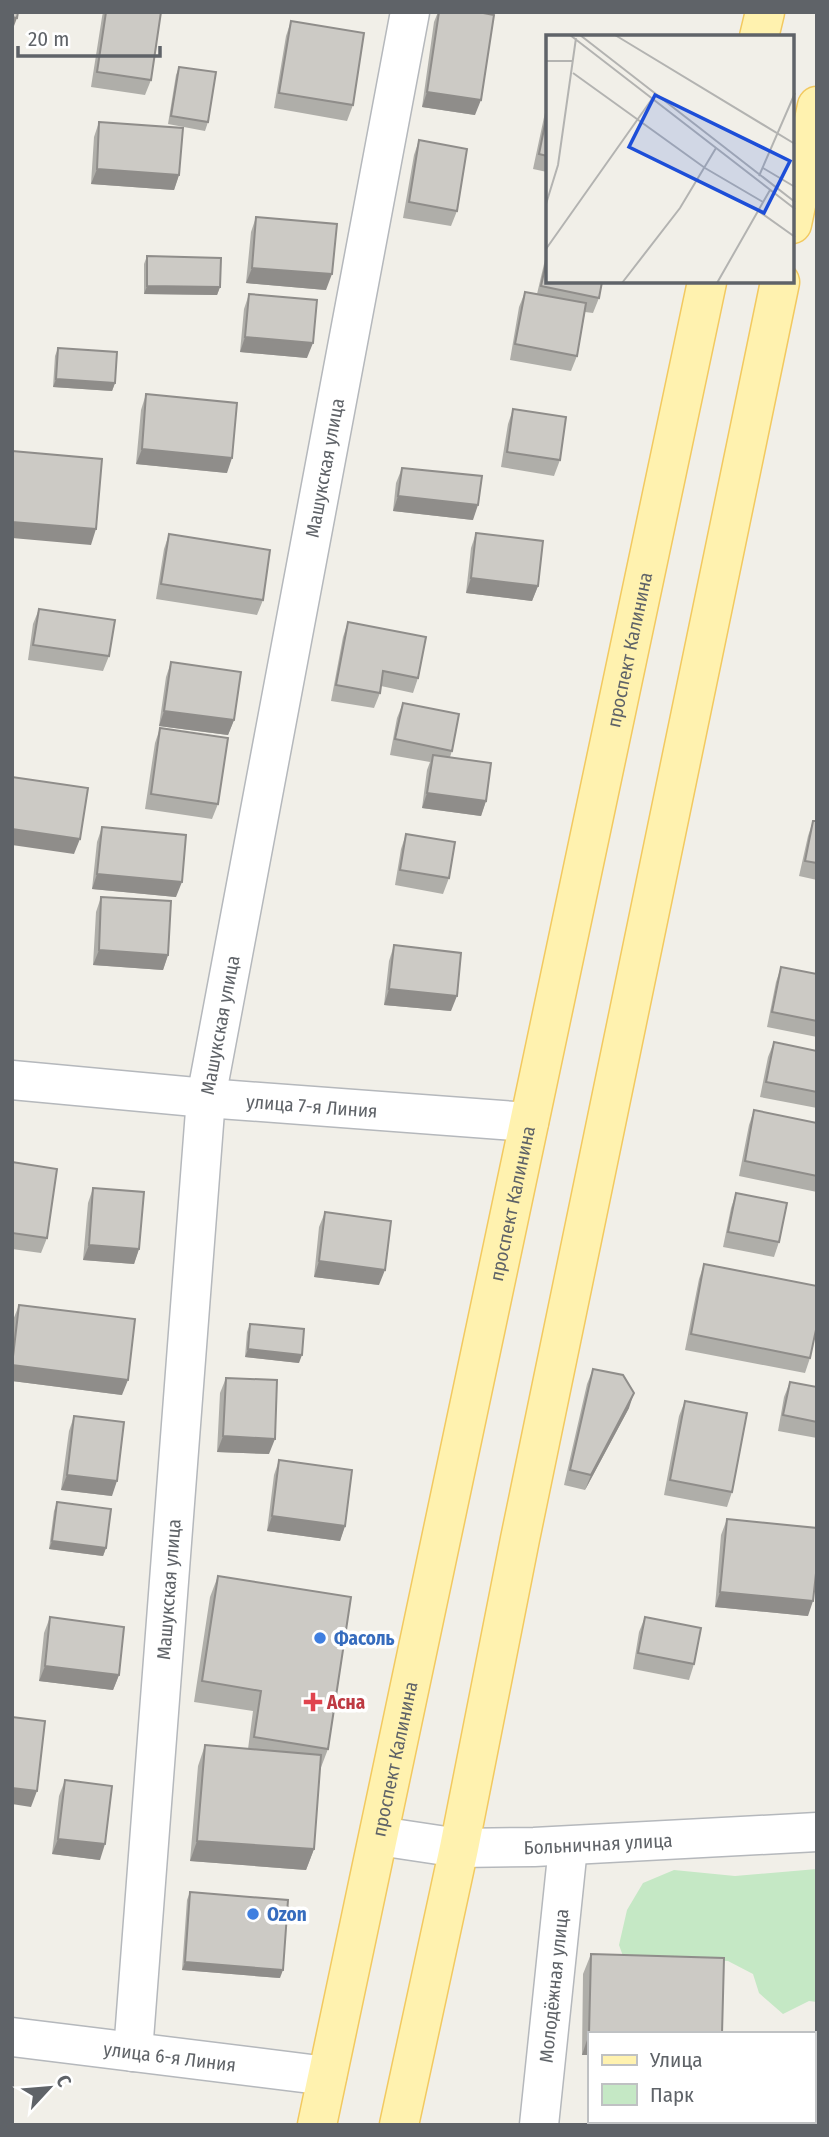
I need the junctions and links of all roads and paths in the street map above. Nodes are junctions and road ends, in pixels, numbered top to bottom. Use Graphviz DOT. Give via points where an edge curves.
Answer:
graph roads {
  1 [pos="410,12"];
  2 [pos="765,12"];
  3 [pos="760,35"];
  4 [pos="817,106"];
  5 [pos="794,215"];
  6 [pos="708,284"];
  7 [pos="780,284"];
  8 [pos="12,1080"];
  9 [pos="206,1098"];
  10 [pos="529,1122"];
  11 [pos="817,1832"];
  12 [pos="379,1836"];
  13 [pos="568,1847"];
  14 [pos="459,1848"];
  15 [pos="12,2036"];
  16 [pos="134,2052"];
  17 [pos="327,2076"];
  18 [pos="317,2125"];
  19 [pos="399,2125"];
  20 [pos="539,2125"];
  1 -- 9 [label="street, Машукская улица"];
  2 -- 3 [label="main road"];
  4 -- 5 [label="main road"];
  6 -- 10 [label="main road, проспект Калинина"];
  7 -- 14 [label="main road"];
  8 -- 9 [label="street, улица 7-я Линия"];
  9 -- 10 [label="street, улица 7-я Линия"];
  9 -- 16 [label="street, Машукская улица"];
  10 -- 12 [label="main road, проспект Калинина"];
  11 -- 13 [label="street, Больничная улица"];
  12 -- 14 [label="street, Больничная улица"];
  12 -- 17 [label="main road, проспект Калинина"];
  13 -- 14 [label="street, Больничная улица"];
  13 -- 20 [label="street, Молодёжная улица"];
  14 -- 19 [label="main road"];
  15 -- 16 [label="street, улица 6-я Линия"];
  16 -- 17 [label="street, улица 6-я Линия"];
  17 -- 18 [label="main road, проспект Калинина"];
}
